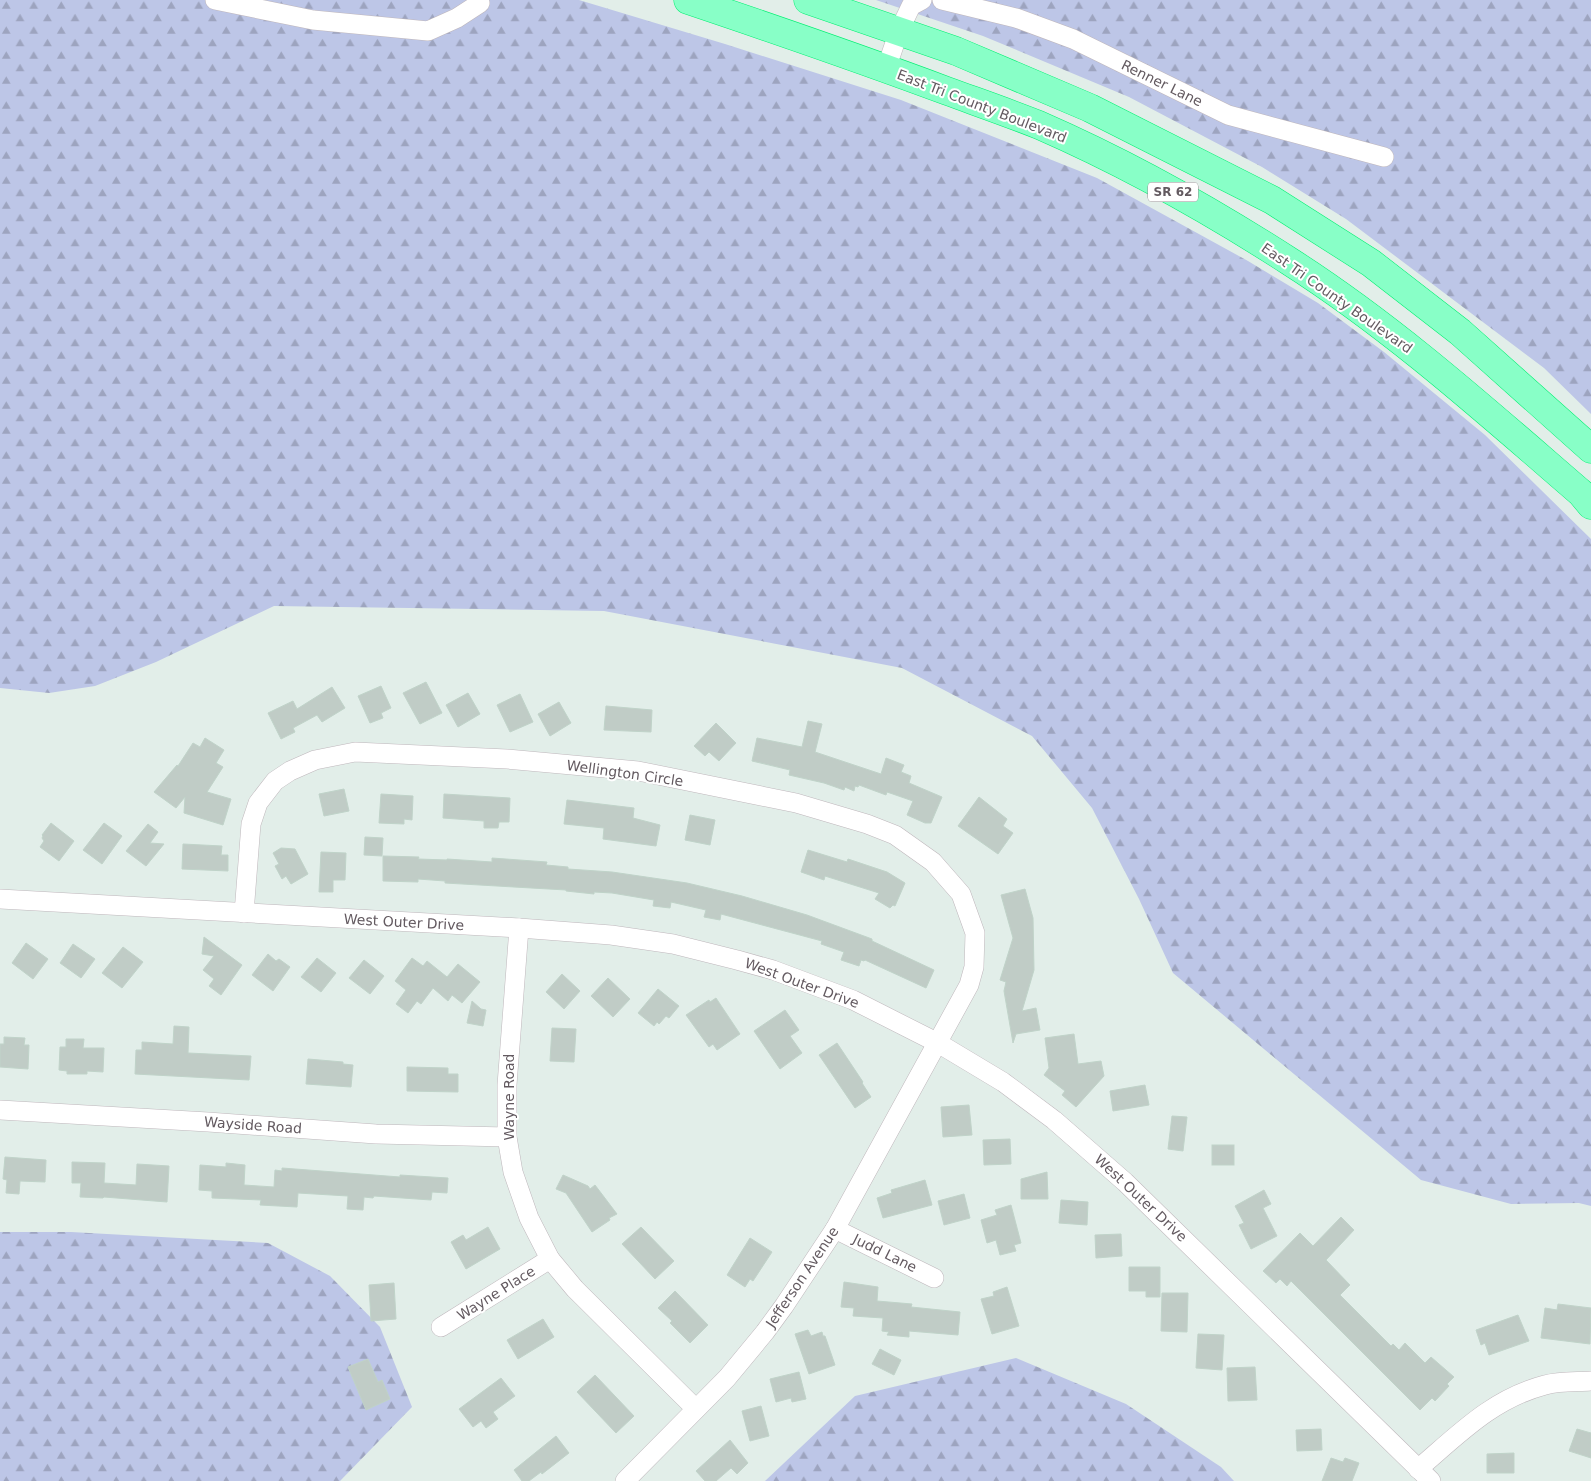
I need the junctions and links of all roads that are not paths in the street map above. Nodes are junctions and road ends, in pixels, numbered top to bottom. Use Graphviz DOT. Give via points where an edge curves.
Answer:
graph roads {
  1 [pos="215,0"];
  2 [pos="688,0"];
  3 [pos="808,0"];
  4 [pos="922,0"];
  5 [pos="942,0"];
  6 [pos="480,3"];
  7 [pos="899,31"];
  8 [pos="886,69"];
  9 [pos="1384,158"];
  10 [pos="1591,449"];
  11 [pos="1591,505"];
  12 [pos="0,899"];
  13 [pos="244,913"];
  14 [pos="519,928"];
  15 [pos="938,1043"];
  16 [pos="0,1110"];
  17 [pos="507,1137"];
  18 [pos="835,1229"];
  19 [pos="550,1259"];
  20 [pos="934,1278"];
  21 [pos="441,1327"];
  22 [pos="1591,1381"];
  23 [pos="696,1409"];
  24 [pos="1425,1475"];
  25 [pos="626,1481"];
  1 -- 6 [label="street" via="313,20 428,30 457,18"];
  2 -- 8 [label="highway, East Tri County Boulevard / SR 62"];
  3 -- 7 [label="highway, SR 62"];
  4 -- 7 [label="street" via="911,6"];
  5 -- 9 [label="street, Renner Lane" via="1016,18 1073,39 1228,116"];
  7 -- 8 [label="street"];
  7 -- 10 [label="highway, SR 62" via="956,51 1090,108 1272,200 1371,263 1460,332"];
  8 -- 11 [label="highway, East Tri County Boulevard / SR 62" via="1038,125 1142,175 1290,261 1387,330 1581,493"];
  12 -- 13 [label="street, West Outer Drive"];
  13 -- 14 [label="street, West Outer Drive"];
  13 -- 15 [label="street, Wellington Circle" via="251,824 258,803 275,781 315,760 355,752 422,754 507,759 664,776 796,803 866,824 895,835 933,862 962,894 975,933 976,948 969,985"];
  14 -- 15 [label="street, West Outer Drive" via="611,935 673,944 773,970 853,1000"];
  14 -- 17 [label="street, Wayne Road" via="507,1085"];
  15 -- 18 [label="street, Jefferson Avenue"];
  15 -- 24 [label="street, West Outer Drive" via="1003,1082 1109,1167"];
  16 -- 17 [label="street, Wayside Road" via="376,1134"];
  17 -- 19 [label="street, Wayne Road" via="513,1172 529,1218"];
  18 -- 20 [label="street, Judd Lane"];
  18 -- 23 [label="street, Jefferson Avenue" via="765,1332"];
  19 -- 21 [label="street, Wayne Place"];
  19 -- 23 [label="street, Wayne Road" via="606,1322"];
  22 -- 24 [label="street" via="1546,1384 1483,1413"];
  23 -- 25 [label="street, Jefferson Avenue"];
}
